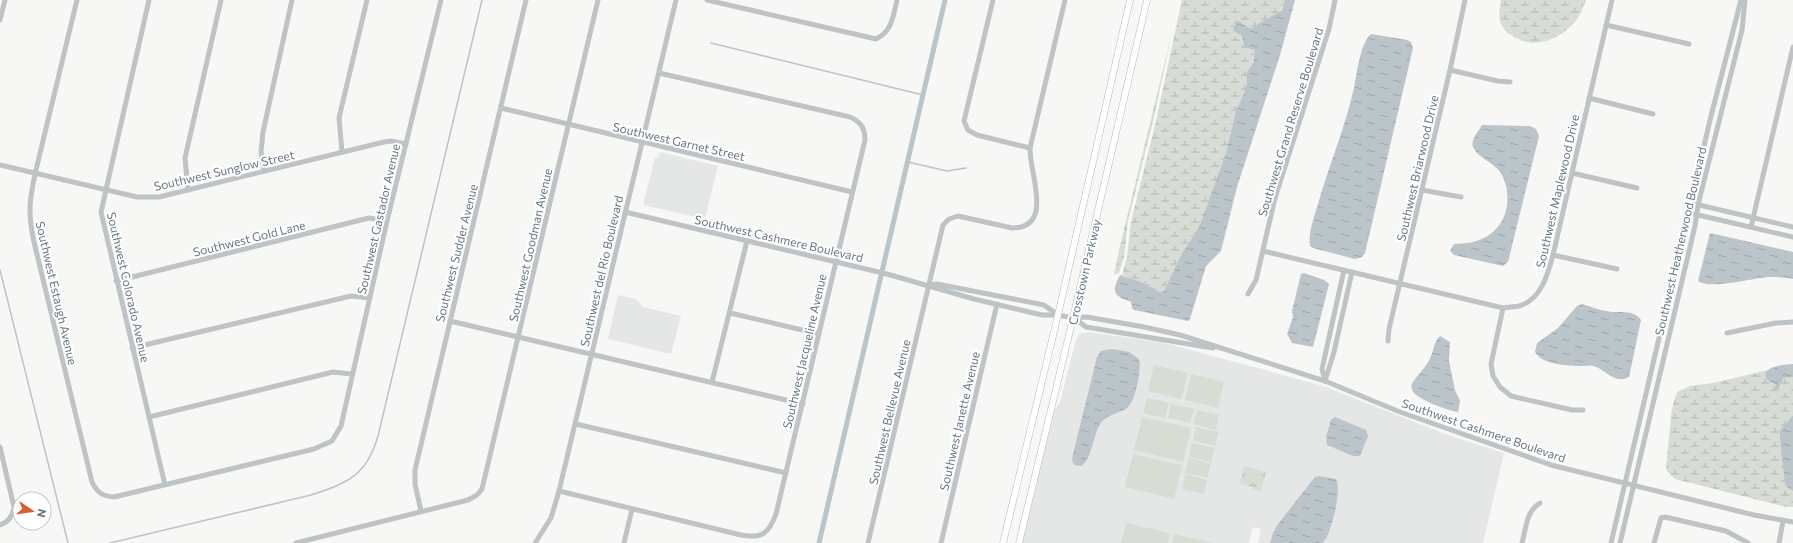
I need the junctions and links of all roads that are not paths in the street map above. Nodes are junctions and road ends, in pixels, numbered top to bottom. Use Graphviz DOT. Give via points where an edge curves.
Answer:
graph roads {
  1 [pos="5,0"];
  2 [pos="77,0"];
  3 [pos="149,0"];
  4 [pos="221,0"];
  5 [pos="292,0"];
  6 [pos="367,0"];
  7 [pos="441,0"];
  8 [pos="526,0"];
  9 [pos="598,0"];
  10 [pos="676,0"];
  11 [pos="707,0"];
  12 [pos="897,0"];
  13 [pos="993,0"];
  14 [pos="1065,0"];
  15 [pos="1130,0"];
  16 [pos="1147,0"];
  17 [pos="1335,0"];
  18 [pos="1465,0"];
  19 [pos="1612,0"];
  20 [pos="1741,0"];
  21 [pos="1745,0"];
  22 [pos="0,18"];
  23 [pos="1606,26"];
  24 [pos="1690,44"];
  25 [pos="1793,47"];
  26 [pos="1450,70"];
  27 [pos="659,72"];
  28 [pos="1510,82"];
  29 [pos="1589,98"];
  30 [pos="501,108"];
  31 [pos="1653,114"];
  32 [pos="568,124"];
  33 [pos="642,142"];
  34 [pos="406,144"];
  35 [pos="1030,148"];
  36 [pos="342,152"];
  37 [pos="0,165"];
  38 [pos="264,170"];
  39 [pos="1572,173"];
  40 [pos="35,174"];
  41 [pos="1637,188"];
  42 [pos="104,190"];
  43 [pos="188,190"];
  44 [pos="1422,190"];
  45 [pos="852,192"];
  46 [pos="1461,197"];
  47 [pos="1692,204"];
  48 [pos="1698,205"];
  49 [pos="625,212"];
  50 [pos="1689,213"];
  51 [pos="1696,214"];
  52 [pos="1753,218"];
  53 [pos="387,220"];
  54 [pos="1750,227"];
  55 [pos="1793,227"];
  56 [pos="1793,237"];
  57 [pos="747,241"];
  58 [pos="1263,251"];
  59 [pos="1553,255"];
  60 [pos="836,262"];
  61 [pos="1617,269"];
  62 [pos="1344,270"];
  63 [pos="1352,272"];
  64 [pos="116,281"];
  65 [pos="1399,283"];
  66 [pos="928,285"];
  67 [pos="1248,294"];
  68 [pos="370,298"];
  69 [pos="997,304"];
  70 [pos="1503,308"];
  71 [pos="730,313"];
  72 [pos="1058,315"];
  73 [pos="1074,318"];
  74 [pos="450,321"];
  75 [pos="1793,322"];
  76 [pos="1727,333"];
  77 [pos="819,334"];
  78 [pos="519,337"];
  79 [pos="1388,341"];
  80 [pos="132,348"];
  81 [pos="1220,349"];
  82 [pos="592,355"];
  83 [pos="351,374"];
  84 [pos="1325,381"];
  85 [pos="712,382"];
  86 [pos="802,404"];
  87 [pos="1582,410"];
  88 [pos="149,417"];
  89 [pos="576,424"];
  90 [pos="0,448"];
  91 [pos="786,473"];
  92 [pos="1624,484"];
  93 [pos="165,485"];
  94 [pos="1633,486"];
  95 [pos="559,491"];
  96 [pos="1540,504"];
  97 [pos="632,510"];
  98 [pos="421,511"];
  99 [pos="1783,521"];
  100 [pos="1793,522"];
  101 [pos="0,525"];
  102 [pos="296,543"];
  103 [pos="535,543"];
  104 [pos="624,543"];
  105 [pos="868,543"];
  106 [pos="940,543"];
  107 [pos="1003,543"];
  108 [pos="1019,543"];
  109 [pos="1522,543"];
  110 [pos="1611,543"];
  111 [pos="1620,543"];
  112 [pos="1654,543"];
  113 [pos="1748,543"];
  114 [pos="1780,543"];
  1 -- 22 [label="street"];
  2 -- 40 [label="street, Southwest Estaugh Avenue"];
  3 -- 42 [label="street, Southwest Colorado Avenue"];
  4 -- 43 [label="street" via="185,158"];
  5 -- 38 [label="street" via="263,132"];
  6 -- 36 [label="street" via="339,118"];
  7 -- 34 [label="street, Southwest Gastador Avenue"];
  8 -- 30 [label="street, Southwest Sudder Avenue"];
  9 -- 32 [label="street, Southwest Goodman Avenue"];
  10 -- 27 [label="street, Southwest del Rio Boulevard"];
  11 -- 12 [label="street" via="876,39 884,36 891,26"];
  13 -- 35 [label="street" via="964,121 968,130 977,135"];
  14 -- 35 [label="street"];
  15 -- 72 [label="main road, Crosstown Parkway"];
  16 -- 73 [label="main road, Crosstown Parkway"];
  17 -- 58 [label="street, Southwest Grand Reserve Boulevard" via="1329,29 1275,198"];
  18 -- 26 [label="street, Southwest Briarwood Drive"];
  19 -- 23 [label="street, Southwest Maplewood Drive"];
  20 -- 47 [label="street, Southwest Heatherwood Boulevard"];
  21 -- 48 [label="street, Southwest Heatherwood Boulevard" via="1742,30"];
  23 -- 24 [label="street"];
  23 -- 29 [label="street, Southwest Maplewood Drive"];
  25 -- 52 [label="street"];
  26 -- 28 [label="street"];
  26 -- 44 [label="street, Southwest Briarwood Drive"];
  27 -- 33 [label="street, Southwest del Rio Boulevard"];
  27 -- 45 [label="street, Southwest Jacqueline Avenue" via="850,117 862,125 864,131"];
  29 -- 31 [label="street"];
  29 -- 39 [label="street, Southwest Maplewood Drive"];
  30 -- 32 [label="street, Southwest Garnet Street"];
  30 -- 74 [label="street, Southwest Sudder Avenue"];
  32 -- 33 [label="street, Southwest Garnet Street"];
  32 -- 78 [label="street, Southwest Goodman Avenue"];
  33 -- 45 [label="street, Southwest Garnet Street"];
  33 -- 49 [label="street, Southwest del Rio Boulevard"];
  34 -- 36 [label="street, Southwest Sunglow Street" via="391,141"];
  34 -- 53 [label="street, Southwest Gastador Avenue"];
  35 -- 66 [label="street, Southwest Bellevue Avenue" via="1038,202 1037,214 1030,223 1021,228 958,216 949,218 943,225"];
  36 -- 38 [label="street, Southwest Sunglow Street"];
  37 -- 40 [label="street, Southwest Sunglow Street"];
  38 -- 43 [label="street, Southwest Sunglow Street"];
  39 -- 41 [label="street"];
  39 -- 59 [label="street, Southwest Maplewood Drive"];
  40 -- 42 [label="street, Southwest Sunglow Street"];
  40 -- 93 [label="street, Southwest Estaugh Avenue" via="29,203 30,225 92,482 100,494 114,497"];
  42 -- 43 [label="street, Southwest Sunglow Street" via="138,197 159,197"];
  42 -- 64 [label="street, Southwest Colorado Avenue" via="101,212"];
  44 -- 46 [label="street"];
  44 -- 65 [label="street, Southwest Briarwood Drive"];
  45 -- 60 [label="street, Southwest Jacqueline Avenue"];
  47 -- 48 [label="street"];
  47 -- 50 [label="street, Southwest Heatherwood Boulevard"];
  48 -- 51 [label="street, Southwest Heatherwood Boulevard"];
  48 -- 52 [label="street"];
  49 -- 57 [label="street, Southwest Cashmere Boulevard"];
  49 -- 82 [label="street, Southwest del Rio Boulevard"];
  50 -- 51 [label="street"];
  50 -- 92 [label="street, Southwest Heatherwood Boulevard"];
  51 -- 54 [label="street"];
  51 -- 94 [label="street, Southwest Heatherwood Boulevard"];
  52 -- 54 [label="street"];
  52 -- 55 [label="street"];
  53 -- 64 [label="street, Southwest Gold Lane" via="369,218"];
  53 -- 68 [label="street, Southwest Gastador Avenue"];
  54 -- 56 [label="street"];
  57 -- 60 [label="street, Southwest Cashmere Boulevard"];
  57 -- 71 [label="street"];
  58 -- 62 [label="street, Southwest Maplewood Drive"];
  58 -- 67 [label="street, Southwest Grand Reserve Boulevard" via="1256,280"];
  59 -- 61 [label="street"];
  59 -- 70 [label="street, Southwest Maplewood Drive" via="1547,277 1535,297 1520,306"];
  60 -- 66 [label="street, Southwest Cashmere Boulevard"];
  60 -- 77 [label="street, Southwest Jacqueline Avenue"];
  62 -- 63 [label="street, Southwest Maplewood Drive"];
  62 -- 84 [label="street" via="1322,369"];
  63 -- 65 [label="street, Southwest Maplewood Drive"];
  63 -- 84 [label="street"];
  64 -- 80 [label="street, Southwest Colorado Avenue"];
  65 -- 70 [label="street, Southwest Maplewood Drive"];
  65 -- 79 [label="street, Southwest Briarwood Drive"];
  66 -- 69 [label="street, Southwest Cashmere Boulevard"];
  66 -- 72 [label="street, Southwest Cashmere Boulevard" via="937,284 1044,305"];
  66 -- 105 [label="street, Southwest Bellevue Avenue"];
  68 -- 80 [label="street" via="351,296"];
  68 -- 83 [label="street, Southwest Gastador Avenue"];
  69 -- 72 [label="street, Southwest Cashmere Boulevard"];
  69 -- 106 [label="street, Southwest Janette Avenue"];
  70 -- 87 [label="street" via="1491,364 1493,376 1500,387 1510,396"];
  71 -- 77 [label="street"];
  71 -- 85 [label="street"];
  72 -- 73 [label="street, Southwest Cashmere Boulevard"];
  72 -- 107 [label="main road, Crosstown Parkway"];
  73 -- 81 [label="street, Southwest Cashmere Boulevard" via="1087,317 1144,326"];
  73 -- 81 [label="street, Southwest Cashmere Boulevard" via="1086,327"];
  73 -- 108 [label="main road, Crosstown Parkway"];
  74 -- 78 [label="street"];
  74 -- 98 [label="street, Southwest Sudder Avenue" via="414,474"];
  75 -- 76 [label="street"];
  77 -- 86 [label="street, Southwest Jacqueline Avenue"];
  78 -- 82 [label="street"];
  78 -- 98 [label="street, Southwest Goodman Avenue" via="484,484 479,493 468,500"];
  80 -- 88 [label="street, Southwest Colorado Avenue"];
  81 -- 84 [label="street, Southwest Cashmere Boulevard"];
  82 -- 85 [label="street"];
  82 -- 89 [label="street, Southwest del Rio Boulevard"];
  83 -- 88 [label="street" via="333,372"];
  83 -- 93 [label="street, Southwest Gastador Avenue" via="341,426 332,441 314,449"];
  84 -- 92 [label="street, Southwest Cashmere Boulevard" via="1500,449 1551,466"];
  85 -- 86 [label="street"];
  86 -- 91 [label="street, Southwest Jacqueline Avenue"];
  88 -- 93 [label="street, Southwest Colorado Avenue"];
  89 -- 91 [label="street"];
  89 -- 95 [label="street, Southwest del Rio Boulevard"];
  90 -- 101 [label="street" via="13,502 12,514 8,521"];
  91 -- 97 [label="street, Southwest Jacqueline Avenue" via="772,526 766,533 756,537"];
  92 -- 94 [label="street, Southwest Cashmere Boulevard"];
  92 -- 110 [label="street, Southwest Heatherwood Boulevard"];
  94 -- 99 [label="street, Southwest Cashmere Boulevard"];
  94 -- 111 [label="street, Southwest Heatherwood Boulevard"];
  95 -- 97 [label="street"];
  95 -- 103 [label="street, Southwest del Rio Boulevard" via="551,518"];
  96 -- 109 [label="street" via="1529,514"];
  97 -- 104 [label="street"];
  98 -- 102 [label="street"];
  99 -- 100 [label="street, Southwest Cashmere Boulevard"];
  99 -- 114 [label="street"];
  112 -- 113 [label="street" via="1661,518 1665,517 1726,531"];
}
